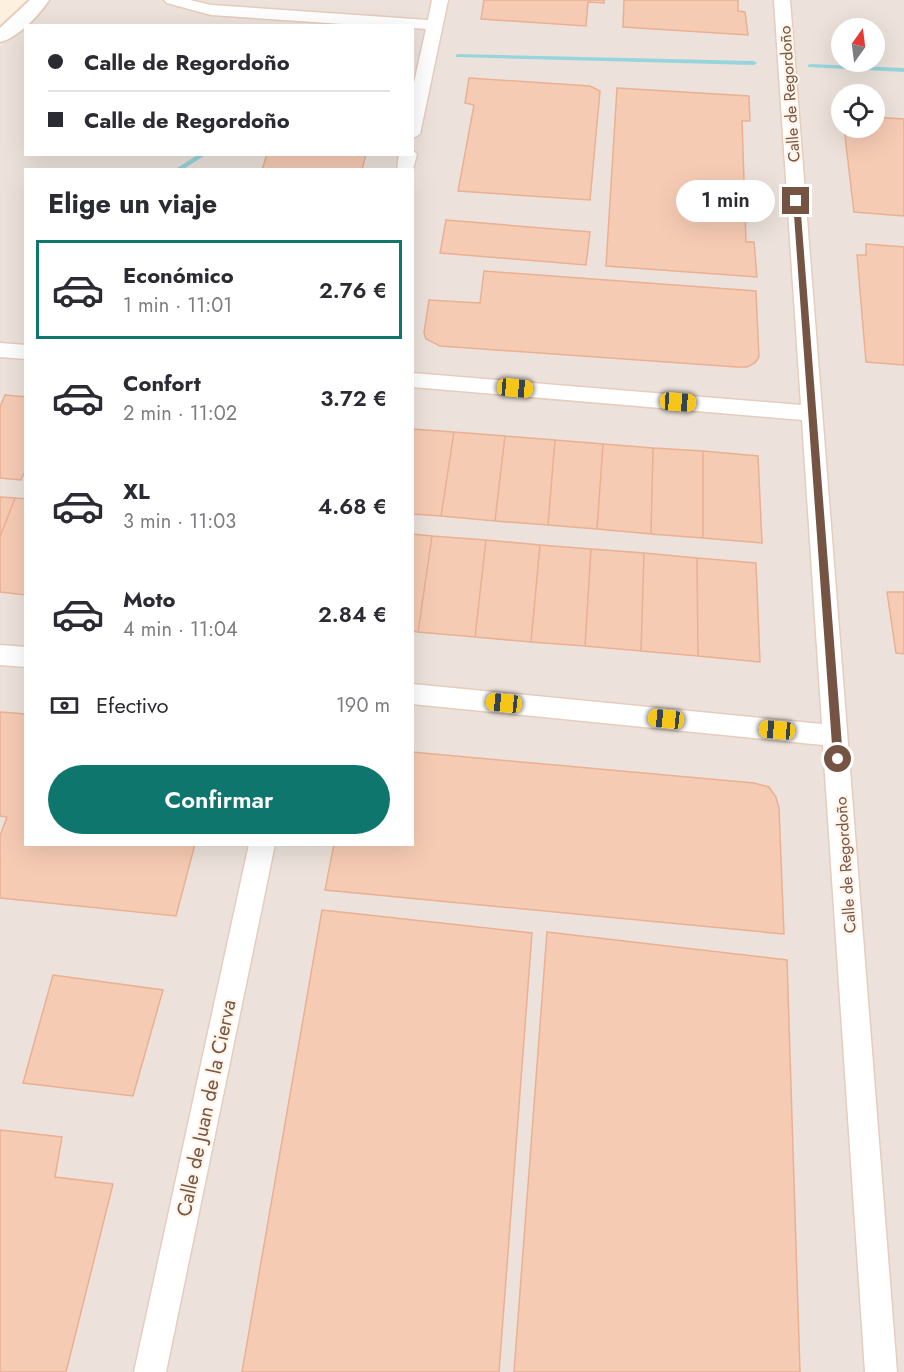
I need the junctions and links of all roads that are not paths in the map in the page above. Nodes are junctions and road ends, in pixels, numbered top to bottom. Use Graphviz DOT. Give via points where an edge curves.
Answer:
graph roads {
  1 [pos="19,0"];
  2 [pos="172,0"];
  3 [pos="440,0"];
  4 [pos="782,0"];
  5 [pos="48,1"];
  6 [pos="8,22"];
  7 [pos="434,25"];
  8 [pos="0,36"];
  9 [pos="414,124"];
  10 [pos="0,350"];
  11 [pos="24,352"];
  12 [pos="414,380"];
  13 [pos="812,413"];
  14 [pos="0,655"];
  15 [pos="24,657"];
  16 [pos="414,694"];
  17 [pos="836,736"];
  18 [pos="262,846"];
  19 [pos="150,1372"];
  20 [pos="881,1372"];
  1 -- 6 [label="street"];
  2 -- 7 [label="street" via="211,10"];
  3 -- 7 [label="street"];
  4 -- 13 [label="street, Calle de Regordoño"];
  5 -- 6 [label="street"];
  6 -- 8 [label="street"];
  7 -- 9 [label="street"];
  10 -- 11 [label="street"];
  12 -- 13 [label="street"];
  13 -- 17 [label="street, Calle de Regordoño"];
  14 -- 15 [label="street"];
  16 -- 17 [label="street"];
  17 -- 20 [label="street, Calle de Regordoño"];
  18 -- 19 [label="street, Calle de Juan de la Cierva"];
}
